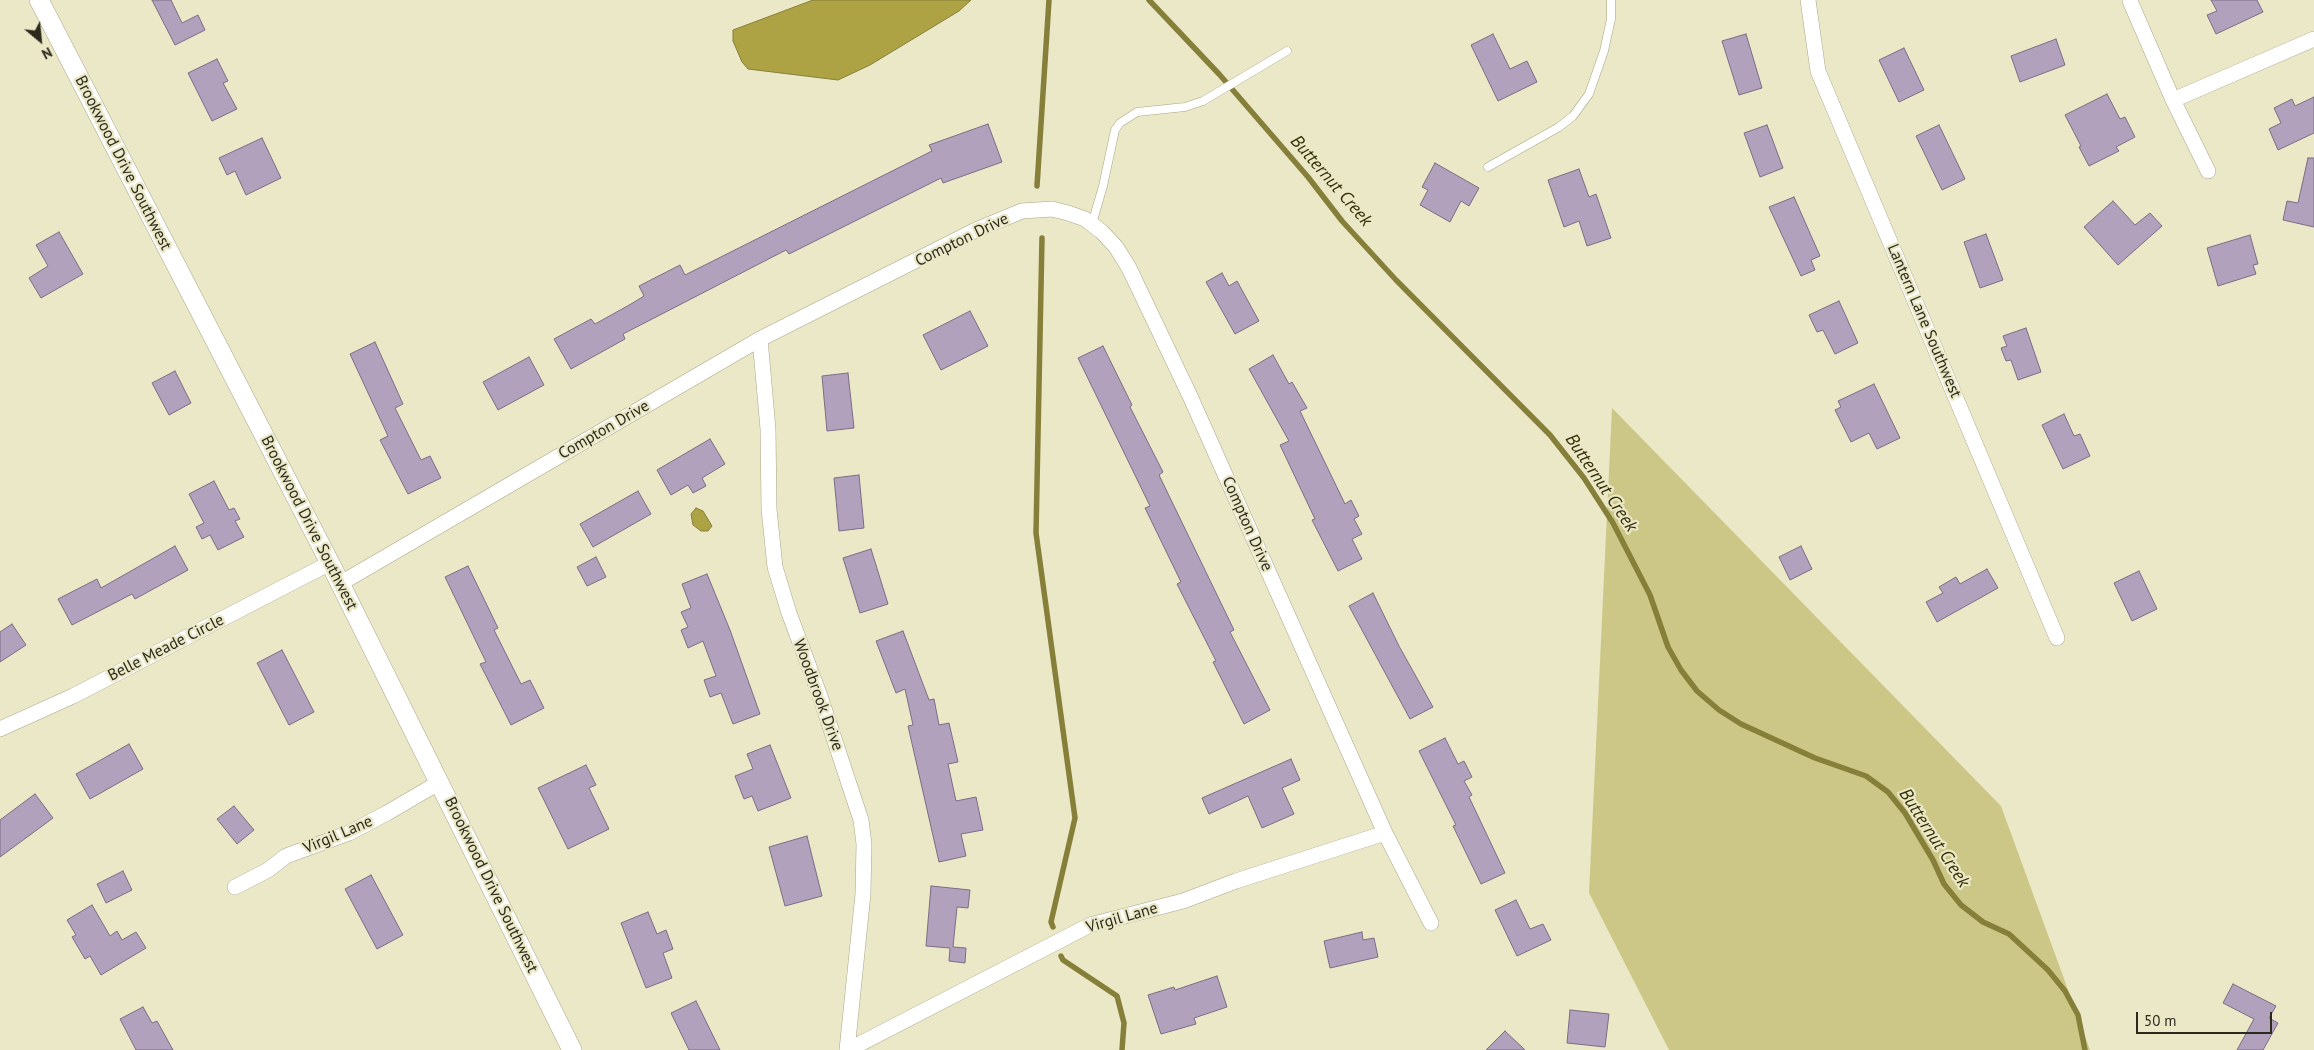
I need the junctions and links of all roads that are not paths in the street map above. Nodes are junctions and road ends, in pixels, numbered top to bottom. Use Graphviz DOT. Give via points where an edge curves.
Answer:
graph roads {
  1 [pos="38,0"];
  2 [pos="1611,0"];
  3 [pos="1808,0"];
  4 [pos="2130,1"];
  5 [pos="2314,40"];
  6 [pos="1287,51"];
  7 [pos="2173,100"];
  8 [pos="1488,167"];
  9 [pos="2208,171"];
  10 [pos="1092,224"];
  11 [pos="760,339"];
  12 [pos="330,563"];
  13 [pos="341,583"];
  14 [pos="2057,638"];
  15 [pos="0,729"];
  16 [pos="440,782"];
  17 [pos="1385,833"];
  18 [pos="235,887"];
  19 [pos="1431,923"];
  20 [pos="572,1050"];
  21 [pos="847,1050"];
  1 -- 12 [label="street, Brookwood Drive Southwest"];
  2 -- 8 [label="lane" via="1604,51 1589,94 1573,116"];
  3 -- 14 [label="street, Lantern Lane Southwest" via="1818,71"];
  4 -- 7 [label="street"];
  5 -- 7 [label="street"];
  6 -- 10 [label="lane" via="1203,102 1137,112 1120,123 1115,130"];
  7 -- 9 [label="street"];
  10 -- 11 [label="street, Compton Drive" via="1052,209 1022,211 976,230"];
  10 -- 17 [label="street, Compton Drive" via="1116,247 1129,268 1190,396"];
  11 -- 13 [label="street, Compton Drive"];
  11 -- 21 [label="street, Woodbrook Drive" via="775,567 861,820 864,844 863,894"];
  12 -- 13 [label="street, Brookwood Drive Southwest"];
  12 -- 15 [label="street, Belle Meade Circle" via="73,696"];
  13 -- 16 [label="street, Brookwood Drive Southwest"];
  16 -- 18 [label="street, Virgil Lane" via="349,833 286,856 268,870"];
  16 -- 20 [label="street, Brookwood Drive Southwest"];
  17 -- 19 [label="street, Compton Drive"];
  17 -- 21 [label="street, Virgil Lane" via="1183,901 1090,925"];
}
